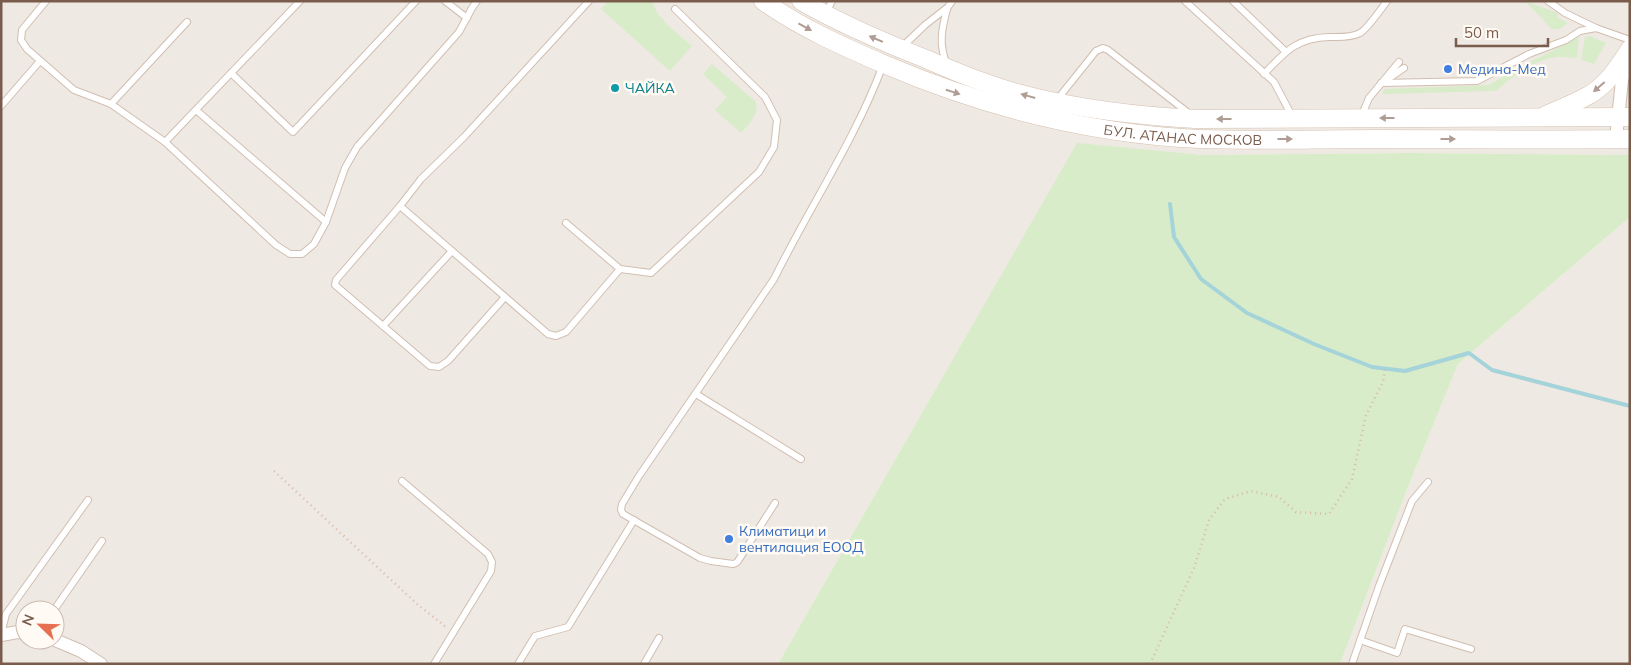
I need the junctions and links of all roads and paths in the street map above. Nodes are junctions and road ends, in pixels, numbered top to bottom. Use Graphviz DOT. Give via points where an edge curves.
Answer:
graph roads {
  1 [pos="46,1"];
  2 [pos="300,1"];
  3 [pos="416,1"];
  4 [pos="445,1"];
  5 [pos="478,1"];
  6 [pos="589,1"];
  7 [pos="763,1"];
  8 [pos="801,1"];
  9 [pos="952,1"];
  10 [pos="1185,1"];
  11 [pos="1233,1"];
  12 [pos="1387,1"];
  13 [pos="1548,1"];
  14 [pos="948,7"];
  15 [pos="829,8"];
  16 [pos="675,9"];
  17 [pos="467,18"];
  18 [pos="187,22"];
  19 [pos="1596,28"];
  20 [pos="1630,40"];
  21 [pos="900,49"];
  22 [pos="1630,49"];
  23 [pos="1285,51"];
  24 [pos="1630,55"];
  25 [pos="40,61"];
  26 [pos="1399,62"];
  27 [pos="884,64"];
  28 [pos="1404,68"];
  29 [pos="949,69"];
  30 [pos="231,73"];
  31 [pos="1264,74"];
  32 [pos="1381,83"];
  33 [pos="1055,102"];
  34 [pos="111,104"];
  35 [pos="1,106"];
  36 [pos="196,110"];
  37 [pos="1540,117"];
  38 [pos="1624,117"];
  39 [pos="1196,118"];
  40 [pos="1293,118"];
  41 [pos="1360,118"];
  42 [pos="1623,139"];
  43 [pos="165,142"];
  44 [pos="400,206"];
  45 [pos="326,222"];
  46 [pos="566,222"];
  47 [pos="452,251"];
  48 [pos="620,269"];
  49 [pos="505,297"];
  50 [pos="383,326"];
  51 [pos="1386,369"];
  52 [pos="696,394"];
  53 [pos="801,459"];
  54 [pos="274,470"];
  55 [pos="402,481"];
  56 [pos="1428,482"];
  57 [pos="88,500"];
  58 [pos="775,503"];
  59 [pos="634,520"];
  60 [pos="102,541"];
  61 [pos="61,600"];
  62 [pos="15,632"];
  63 [pos="1,634"];
  64 [pos="452,634"];
  65 [pos="659,638"];
  66 [pos="1360,640"];
  67 [pos="65,644"];
  68 [pos="1471,649"];
  69 [pos="101,664"];
  70 [pos="434,664"];
  71 [pos="518,664"];
  72 [pos="644,664"];
  73 [pos="1150,664"];
  74 [pos="1352,664"];
  1 -- 25 [label="lane" via="22,30 21,40"];
  2 -- 30 [label="lane"];
  3 -- 30 [label="lane" via="293,132"];
  4 -- 17 [label="lane"];
  5 -- 17 [label="lane"];
  6 -- 44 [label="lane"];
  7 -- 27 [label="main road, БУЛ. АТАНАС МОСКОВ, one-way" via="817,33"];
  8 -- 15 [label="main road, БУЛ. АТАНАС МОСКОВ"];
  9 -- 14 [label="lane"];
  10 -- 31 [label="lane"];
  11 -- 23 [label="lane"];
  12 -- 23 [label="lane" via="1360,33 1303,42"];
  13 -- 19 [label="lane"];
  14 -- 21 [label="lane"];
  14 -- 29 [label="lane" via="941,42 942,55"];
  21 -- 15 [label="main road, БУЛ. АТАНАС МОСКОВ, one-way"];
  16 -- 48 [label="lane" via="765,97 777,120 774,147 759,172 651,273"];
  17 -- 45 [label="lane" via="459,32 357,146 345,168"];
  18 -- 34 [label="lane"];
  19 -- 20 [label="lane"];
  19 -- 32 [label="lane" via="1529,54 1477,81"];
  21 -- 29 [label="main road, БУЛ. АТАНАС МОСКОВ"];
  22 -- 37 [label="main road, one-way" via="1597,90"];
  23 -- 31 [label="lane"];
  24 -- 38 [label="street" via="1622,80"];
  25 -- 34 [label="lane" via="74,90"];
  25 -- 35 [label="lane"];
  26 -- 32 [label="lane"];
  27 -- 42 [label="main road, БУЛ. АТАНАС МОСКОВ, one-way" via="932,85 1003,108 1060,122 1158,136 1200,139"];
  27 -- 52 [label="lane" via="871,99 774,279"];
  28 -- 32 [label="lane"];
  33 -- 29 [label="main road, БУЛ. АТАНАС МОСКОВ, one-way"];
  30 -- 36 [label="lane"];
  31 -- 40 [label="lane" via="1274,82"];
  32 -- 41 [label="lane" via="1369,98"];
  33 -- 39 [label="main road, БУЛ. АТАНАС МОСКОВ" via="1125,113"];
  33 -- 39 [label="lane" via="1096,51 1102,48"];
  34 -- 43 [label="lane"];
  36 -- 43 [label="lane"];
  36 -- 45 [label="lane"];
  37 -- 38 [label="main road, БУЛ. АТАНАС МОСКОВ"];
  37 -- 41 [label="main road, БУЛ. АТАНАС МОСКОВ, one-way"];
  38 -- 42 [label="street"];
  40 -- 39 [label="main road, БУЛ. АТАНАС МОСКОВ, one-way"];
  40 -- 41 [label="main road, БУЛ. АТАНАС МОСКОВ"];
  43 -- 45 [label="lane" via="276,245 290,254 302,254 314,244"];
  44 -- 47 [label="lane"];
  44 -- 50 [label="lane" via="335,285"];
  46 -- 48 [label="lane"];
  47 -- 49 [label="lane"];
  47 -- 50 [label="lane"];
  48 -- 49 [label="lane" via="566,332 556,336 548,334"];
  49 -- 50 [label="lane" via="439,367 430,366"];
  51 -- 73 [label="path" via="1366,415 1352,479 1329,514 1296,512 1279,497 1251,491 1225,499 1209,520 1194,568"];
  52 -- 53 [label="lane"];
  52 -- 59 [label="lane" via="622,504 620,510"];
  54 -- 64 [label="path"];
  55 -- 64 [label="lane" via="488,554 492,562 491,571"];
  56 -- 66 [label="lane" via="1412,501"];
  57 -- 63 [label="lane" via="6,614"];
  58 -- 59 [label="lane" via="736,563 700,558"];
  59 -- 71 [label="lane" via="568,627 535,636"];
  60 -- 61 [label="lane"];
  62 -- 63 [label="street"];
  64 -- 70 [label="lane"];
  65 -- 72 [label="lane"];
  66 -- 68 [label="lane" via="1397,653 1405,630"];
  66 -- 74 [label="lane"];
  67 -- 69 [label="street"];
}
